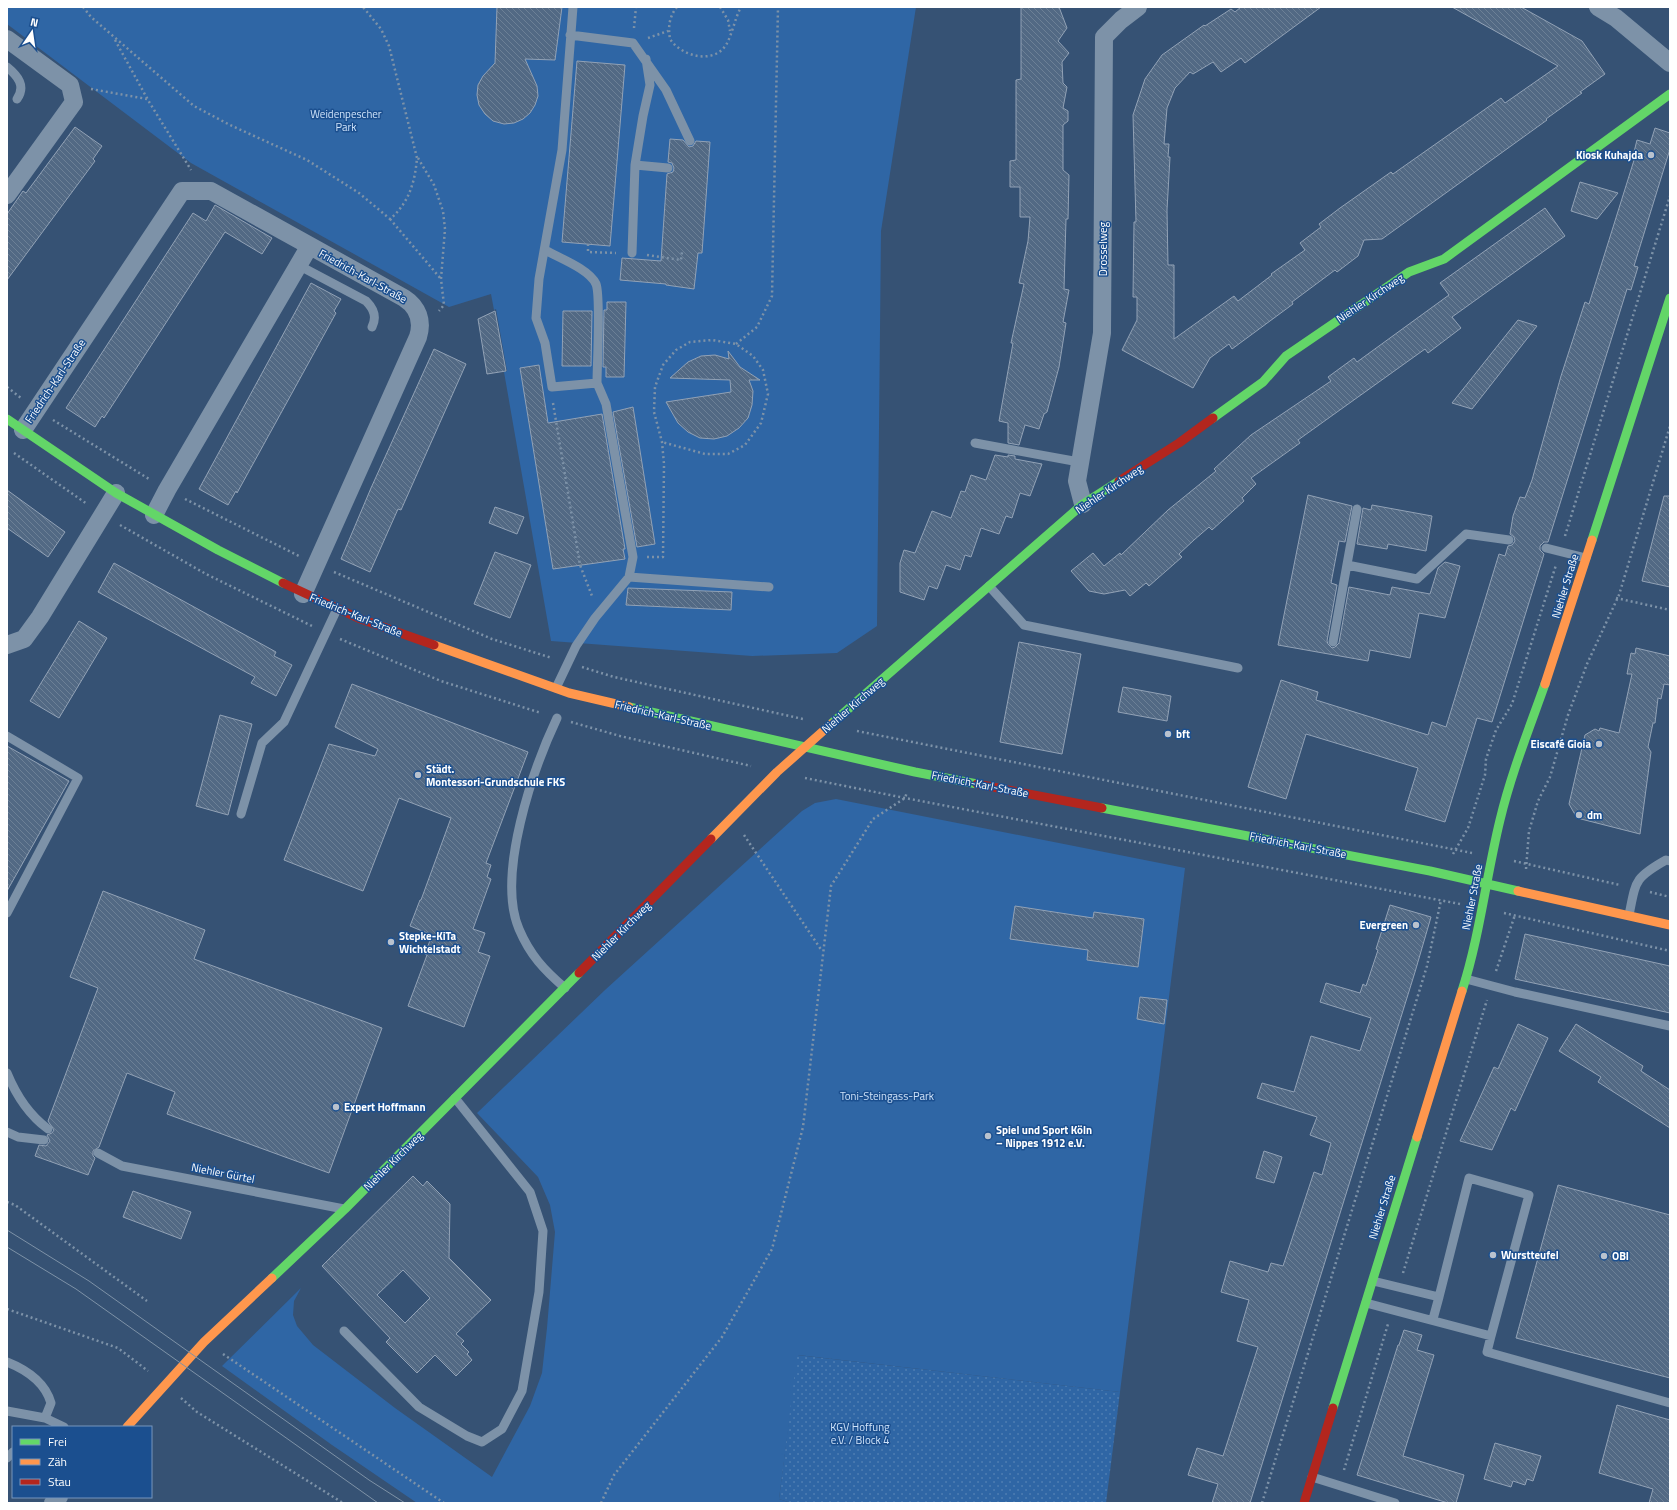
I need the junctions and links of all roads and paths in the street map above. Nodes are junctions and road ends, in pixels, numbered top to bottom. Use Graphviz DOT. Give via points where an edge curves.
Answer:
graph roads {
  1 [pos="83,7"];
  2 [pos="363,7"];
  3 [pos="573,7"];
  4 [pos="636,7"];
  5 [pos="677,7"];
  6 [pos="720,7"];
  7 [pos="741,7"];
  8 [pos="778,7"];
  9 [pos="1138,7"];
  10 [pos="1598,7"];
  11 [pos="668,31"];
  12 [pos="730,32"];
  13 [pos="570,35"];
  14 [pos="114,38"];
  15 [pos="7,39"];
  16 [pos="633,43"];
  17 [pos="646,59"];
  18 [pos="1670,63"];
  19 [pos="7,67"];
  20 [pos="70,85"];
  21 [pos="1670,94"];
  22 [pos="17,99"];
  23 [pos="148,100"];
  24 [pos="1665,100"];
  25 [pos="690,141"];
  26 [pos="418,158"];
  27 [pos="635,166"];
  28 [pos="668,168"];
  29 [pos="211,190"];
  30 [pos="7,195"];
  31 [pos="1670,196"];
  32 [pos="390,219"];
  33 [pos="309,247"];
  34 [pos="545,250"];
  35 [pos="632,253"];
  36 [pos="298,265"];
  37 [pos="441,279"];
  38 [pos="1670,298"];
  39 [pos="444,306"];
  40 [pos="372,327"];
  41 [pos="736,344"];
  42 [pos="597,383"];
  43 [pos="7,387"];
  44 [pos="36,410"];
  45 [pos="554,413"];
  46 [pos="7,419"];
  47 [pos="1670,426"];
  48 [pos="23,430"];
  49 [pos="662,442"];
  50 [pos="975,443"];
  51 [pos="1079,462"];
  52 [pos="167,490"];
  53 [pos="116,493"];
  54 [pos="1083,504"];
  55 [pos="1357,509"];
  56 [pos="154,515"];
  57 [pos="1509,540"];
  58 [pos="1546,548"];
  59 [pos="1560,551"];
  60 [pos="633,557"];
  61 [pos="1586,558"];
  62 [pos="317,565"];
  63 [pos="1347,565"];
  64 [pos="629,577"];
  65 [pos="989,586"];
  66 [pos="769,587"];
  67 [pos="303,594"];
  68 [pos="1616,598"];
  69 [pos="337,609"];
  70 [pos="1670,610"];
  71 [pos="599,612"];
  72 [pos="1333,642"];
  73 [pos="7,645"];
  74 [pos="568,663"];
  75 [pos="1238,668"];
  76 [pos="556,688"];
  77 [pos="557,718"];
  78 [pos="829,726"];
  79 [pos="7,736"];
  80 [pos="804,748"];
  81 [pos="905,798"];
  82 [pos="242,814"];
  83 [pos="733,818"];
  84 [pos="1455,849"];
  85 [pos="1492,857"];
  86 [pos="1670,861"];
  87 [pos="1527,863"];
  88 [pos="1446,875"];
  89 [pos="1487,884"];
  90 [pos="1635,889"];
  91 [pos="1523,891"];
  92 [pos="1670,897"];
  93 [pos="7,913"];
  94 [pos="1629,915"];
  95 [pos="1515,916"];
  96 [pos="1670,925"];
  97 [pos="822,951"];
  98 [pos="1670,951"];
  99 [pos="1466,979"];
  100 [pos="1491,986"];
  101 [pos="564,988"];
  102 [pos="1670,1026"];
  103 [pos="7,1073"];
  104 [pos="455,1098"];
  105 [pos="48,1129"];
  106 [pos="7,1132"];
  107 [pos="44,1140"];
  108 [pos="98,1153"];
  109 [pos="7,1202"];
  110 [pos="345,1209"];
  111 [pos="1372,1281"];
  112 [pos="1398,1287"];
  113 [pos="1439,1297"];
  114 [pos="147,1300"];
  115 [pos="1366,1303"];
  116 [pos="7,1309"];
  117 [pos="1392,1309"];
  118 [pos="1433,1319"];
  119 [pos="344,1331"];
  120 [pos="1491,1336"];
  121 [pos="204,1342"];
  122 [pos="7,1362"];
  123 [pos="164,1384"];
  124 [pos="1670,1403"];
  125 [pos="7,1411"];
  126 [pos="45,1418"];
  127 [pos="62,1426"];
  128 [pos="127,1426"];
  129 [pos="1312,1477"];
  130 [pos="1339,1485"];
  131 [pos="343,1503"];
  132 [pos="444,1503"];
  133 [pos="601,1503"];
  134 [pos="1262,1503"];
  135 [pos="1304,1503"];
  136 [pos="1395,1503"];
  1 -- 14 [label="path"];
  2 -- 26 [label="path" via="381,30 389,46"];
  3 -- 13 [label="lane"];
  4 -- 16 [label="path"];
  5 -- 11 [label="path" via="671,14"];
  6 -- 12 [label="path" via="728,20"];
  7 -- 12 [label="path"];
  8 -- 41 [label="path" via="772,296 757,327"];
  9 -- 51 [label="street, Drosselweg" via="1104,37 1102,333"];
  10 -- 18 [label="street" via="1616,18"];
  11 -- 12 [label="path" via="670,39 680,50 701,56 720,51 726,45"];
  11 -- 16 [label="path"];
  13 -- 16 [label="lane"];
  13 -- 34 [label="lane" via="562,150"];
  14 -- 23 [label="path"];
  14 -- 32 [label="path" via="194,106 306,160 359,193"];
  15 -- 20 [label="street"];
  16 -- 17 [label="lane"];
  17 -- 25 [label="lane" via="666,90"];
  17 -- 27 [label="lane" via="650,85"];
  19 -- 22 [label="lane" via="15,74 20,84 21,94"];
  20 -- 23 [label="path"];
  20 -- 30 [label="street" via="74,102"];
  21 -- 24 [label="street, Niehler Kirchweg"];
  23 -- 29 [label="path" via="192,171"];
  24 -- 54 [label="street, Niehler Kirchweg" via="1444,259 1409,272 1286,356 1263,382 1179,443"];
  26 -- 32 [label="path" via="416,176 408,197 400,210"];
  26 -- 37 [label="path" via="434,185 443,211 445,246"];
  27 -- 28 [label="lane"];
  27 -- 35 [label="lane"];
  29 -- 33 [label="street, Friedrich-Karl-Straße"];
  29 -- 44 [label="street, Friedrich-Karl-Straße" via="182,191"];
  31 -- 59 [label="path" via="1582,487"];
  32 -- 37 [label="path"];
  33 -- 36 [label="street, Friedrich-Karl-Straße"];
  33 -- 62 [label="street, Friedrich-Karl-Straße" via="410,301 417,311 420,324 418,337"];
  34 -- 42 [label="lane" via="585,272 596,284"];
  34 -- 42 [label="lane" via="539,279 536,318 545,343 552,387"];
  36 -- 40 [label="lane" via="366,301 374,314"];
  36 -- 52 [label="street, Friedrich-Karl-Straße"];
  37 -- 39 [label="path"];
  38 -- 61 [label="street, Niehler Straße"];
  41 -- 49 [label="path" via="712,340 690,342 676,350 663,365 655,387 654,412"];
  41 -- 49 [label="path" via="753,356 763,370 768,394 761,423 745,445 728,454 705,454"];
  42 -- 60 [label="lane" via="606,404"];
  43 -- 44 [label="path"];
  44 -- 48 [label="street, Friedrich-Karl-Straße"];
  44 -- 52 [label="path"];
  45 -- 71 [label="path" via="580,565"];
  46 -- 48 [label="street, Friedrich-Karl-Straße"];
  47 -- 68 [label="path"];
  48 -- 53 [label="street, Friedrich-Karl-Straße"];
  49 -- 60 [label="path" via="663,557"];
  50 -- 51 [label="lane"];
  51 -- 54 [label="street, Drosselweg" via="1077,481"];
  52 -- 56 [label="street, Friedrich-Karl-Straße"];
  52 -- 62 [label="path"];
  53 -- 56 [label="street, Friedrich-Karl-Straße"];
  53 -- 73 [label="street" via="40,617 24,639"];
  54 -- 65 [label="street, Niehler Kirchweg"];
  55 -- 63 [label="lane"];
  56 -- 67 [label="street, Friedrich-Karl-Straße"];
  57 -- 63 [label="lane" via="1466,534 1417,579"];
  58 -- 59 [label="lane"];
  59 -- 61 [label="lane"];
  59 -- 84 [label="path" via="1512,704 1496,730 1468,828"];
  60 -- 64 [label="lane"];
  61 -- 85 [label="street, Niehler Straße" via="1557,651 1523,745 1500,820"];
  62 -- 67 [label="street, Friedrich-Karl-Straße"];
  62 -- 74 [label="path" via="492,639"];
  63 -- 72 [label="lane"];
  64 -- 66 [label="lane"];
  64 -- 71 [label="lane"];
  65 -- 75 [label="lane" via="1024,625"];
  65 -- 78 [label="street, Niehler Kirchweg"];
  67 -- 69 [label="street, Friedrich-Karl-Straße"];
  68 -- 70 [label="path"];
  68 -- 87 [label="path" via="1587,664 1568,715 1550,777 1538,801 1529,831"];
  69 -- 76 [label="street, Friedrich-Karl-Straße"];
  69 -- 82 [label="lane" via="284,722 262,743"];
  71 -- 74 [label="lane"];
  74 -- 76 [label="lane"];
  74 -- 78 [label="path" via="614,677"];
  76 -- 80 [label="street, Friedrich-Karl-Straße" via="590,699"];
  77 -- 101 [label="lane" via="537,767 527,801 516,845 511,881 512,904 518,927 528,948 541,967"];
  78 -- 80 [label="street, Niehler Kirchweg"];
  78 -- 84 [label="path"];
  79 -- 93 [label="lane" via="78,778"];
  80 -- 83 [label="street, Niehler Kirchweg"];
  80 -- 88 [label="street, Friedrich-Karl-Straße" via="915,772"];
  81 -- 97 [label="path" via="873,819 831,886"];
  83 -- 97 [label="path"];
  83 -- 101 [label="street, Niehler Kirchweg"];
  84 -- 85 [label="path"];
  84 -- 88 [label="path"];
  85 -- 87 [label="path"];
  85 -- 89 [label="street, Niehler Straße"];
  86 -- 90 [label="lane" via="1666,860 1646,871 1638,879"];
  87 -- 90 [label="path"];
  87 -- 91 [label="path"];
  88 -- 89 [label="street, Friedrich-Karl-Straße"];
  88 -- 134 [label="path" via="1427,966"];
  89 -- 91 [label="street, Friedrich-Karl-Straße"];
  89 -- 99 [label="street, Niehler Straße"];
  90 -- 92 [label="path"];
  90 -- 94 [label="lane"];
  91 -- 94 [label="street, Friedrich-Karl-Straße"];
  91 -- 95 [label="path"];
  94 -- 96 [label="street, Friedrich-Karl-Straße"];
  95 -- 98 [label="path"];
  95 -- 100 [label="path"];
  97 -- 133 [label="path" via="803,1127 772,1250 722,1337 614,1475"];
  99 -- 100 [label="lane"];
  99 -- 111 [label="street, Niehler Straße"];
  100 -- 102 [label="lane"];
  100 -- 112 [label="path"];
  101 -- 104 [label="street, Niehler Kirchweg"];
  103 -- 105 [label="lane" via="35,1120"];
  104 -- 110 [label="street, Niehler Kirchweg"];
  104 -- 119 [label="lane" via="530,1192 543,1231 539,1292 522,1391 502,1429 482,1442 461,1433 419,1406"];
  106 -- 107 [label="lane" via="18,1137"];
  108 -- 110 [label="lane, Niehler Gürtel" via="122,1166"];
  109 -- 114 [label="path" via="15,1205"];
  110 -- 121 [label="street, Niehler Kirchweg"];
  111 -- 112 [label="lane"];
  111 -- 115 [label="street, Niehler Straße"];
  112 -- 113 [label="lane"];
  113 -- 118 [label="lane"];
  113 -- 120 [label="lane" via="1469,1178 1529,1195"];
  115 -- 117 [label="lane"];
  115 -- 129 [label="street, Niehler Straße"];
  116 -- 123 [label="path" via="118,1348"];
  117 -- 118 [label="lane"];
  117 -- 130 [label="path"];
  118 -- 120 [label="lane"];
  120 -- 124 [label="lane" via="1487,1352"];
  121 -- 123 [label="street, Niehler Kirchweg"];
  121 -- 132 [label="path"];
  122 -- 126 [label="lane" via="33,1375 46,1390 51,1403"];
  123 -- 128 [label="street, Niehler Kirchweg"];
  123 -- 131 [label="path" via="197,1412"];
  125 -- 126 [label="lane"];
  126 -- 127 [label="lane"];
  129 -- 130 [label="lane"];
  129 -- 135 [label="street, Niehler Straße"];
  130 -- 136 [label="lane"];
}
